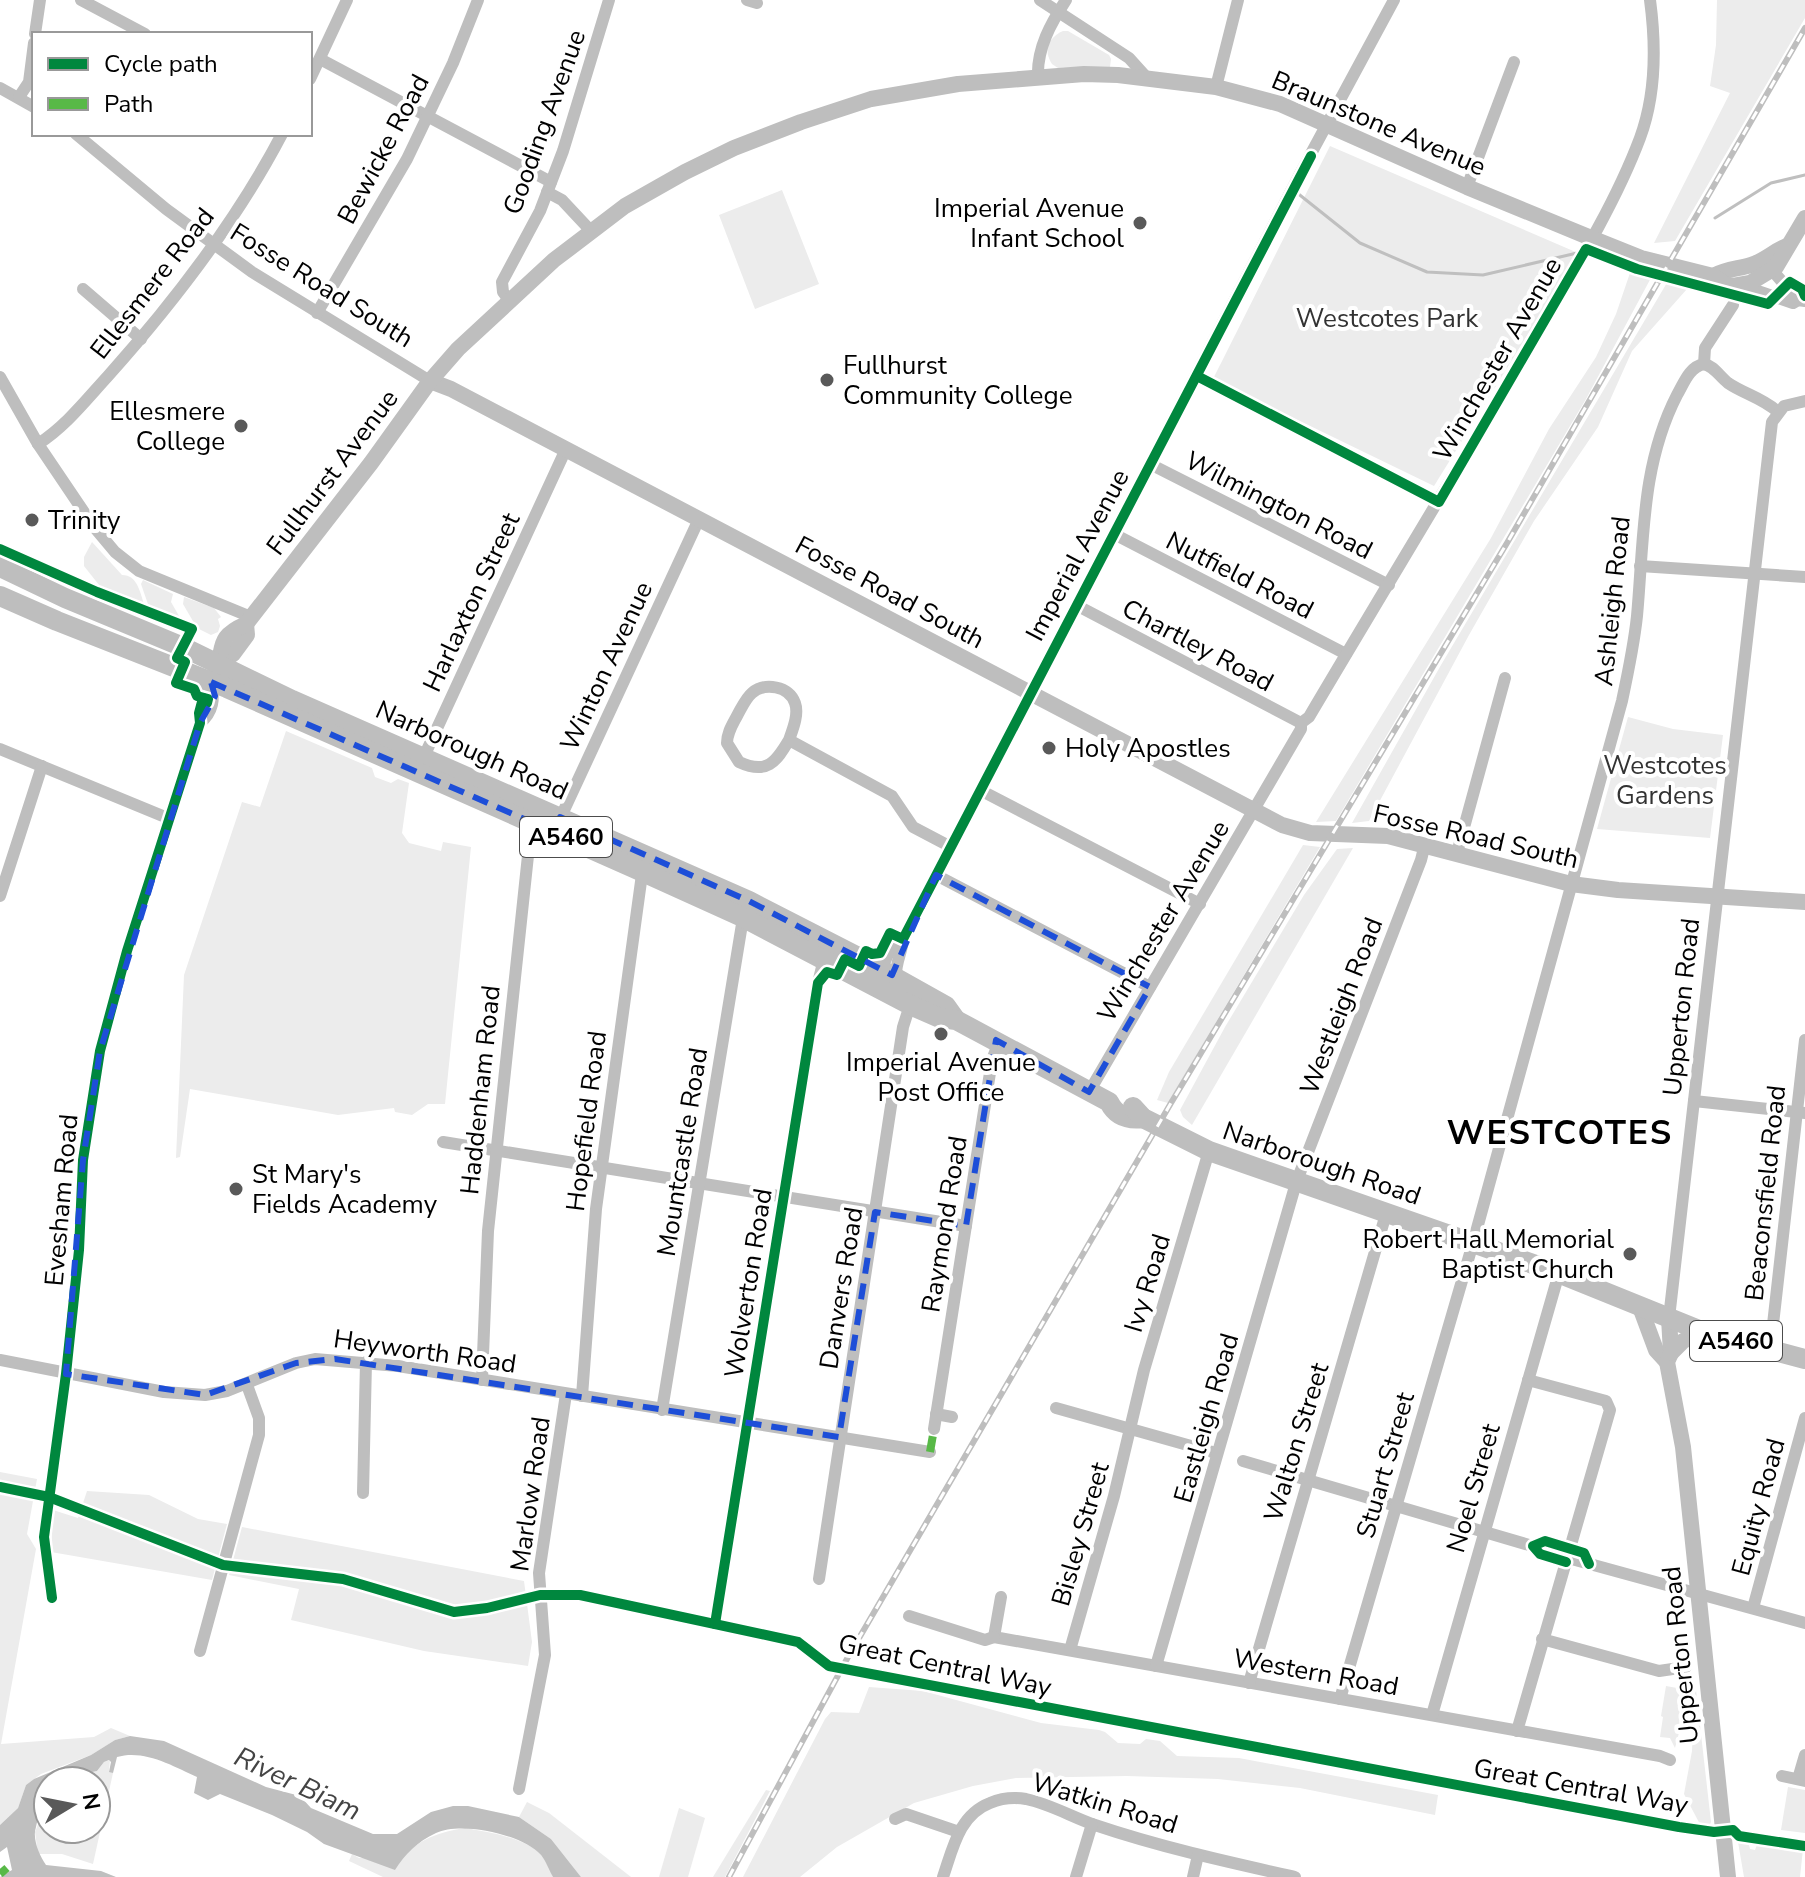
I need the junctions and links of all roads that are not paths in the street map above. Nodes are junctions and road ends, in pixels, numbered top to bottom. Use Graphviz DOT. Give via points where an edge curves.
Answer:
graph roads {
  1 [pos="40,0"];
  2 [pos="81,0"];
  3 [pos="478,0"];
  4 [pos="609,0"];
  5 [pos="1040,0"];
  6 [pos="1066,0"];
  7 [pos="1238,0"];
  8 [pos="1394,0"];
  9 [pos="1650,0"];
  10 [pos="345,1"];
  11 [pos="1057,13"];
  12 [pos="35,32"];
  13 [pos="141,32"];
  14 [pos="32,59"];
  15 [pos="320,59"];
  16 [pos="1514,62"];
  17 [pos="312,75"];
  18 [pos="1038,76"];
  19 [pos="1148,79"];
  20 [pos="1216,87"];
  21 [pos="0,88"];
  22 [pos="19,97"];
  23 [pos="32,106"];
  24 [pos="427,116"];
  25 [pos="1328,125"];
  26 [pos="78,136"];
  27 [pos="281,136"];
  28 [pos="549,187"];
  29 [pos="1467,187"];
  30 [pos="1805,218"];
  31 [pos="591,231"];
  32 [pos="1591,238"];
  33 [pos="213,245"];
  34 [pos="1765,268"];
  35 [pos="1713,276"];
  36 [pos="1743,286"];
  37 [pos="83,289"];
  38 [pos="1774,298"];
  39 [pos="509,300"];
  40 [pos="1802,300"];
  41 [pos="1733,305"];
  42 [pos="317,313"];
  43 [pos="141,339"];
  44 [pos="1704,364"];
  45 [pos="1197,376"];
  46 [pos="0,377"];
  47 [pos="430,381"];
  48 [pos="1805,401"];
  49 [pos="1778,412"];
  50 [pos="38,444"];
  51 [pos="566,449"];
  52 [pos="1150,464"];
  53 [pos="1439,502"];
  54 [pos="699,519"];
  55 [pos="1114,534"];
  56 [pos="1640,566"];
  57 [pos="0,567"];
  58 [pos="1754,573"];
  59 [pos="1805,577"];
  60 [pos="1389,585"];
  61 [pos="0,596"];
  62 [pos="221,605"];
  63 [pos="1076,605"];
  64 [pos="242,624"];
  65 [pos="1346,654"];
  66 [pos="215,673"];
  67 [pos="1505,678"];
  68 [pos="1030,693"];
  69 [pos="1301,723"];
  70 [pos="789,740"];
  71 [pos="0,749"];
  72 [pos="42,766"];
  73 [pos="420,766"];
  74 [pos="980,790"];
  75 [pos="1254,811"];
  76 [pos="533,814"];
  77 [pos="170,819"];
  78 [pos="557,824"];
  79 [pos="1425,844"];
  80 [pos="951,847"];
  81 [pos="1457,853"];
  82 [pos="642,862"];
  83 [pos="936,875"];
  84 [pos="1571,884"];
  85 [pos="0,896"];
  86 [pos="1717,896"];
  87 [pos="1805,902"];
  88 [pos="1200,904"];
  89 [pos="745,909"];
  90 [pos="824,959"];
  91 [pos="887,979"];
  92 [pos="1150,987"];
  93 [pos="910,1005"];
  94 [pos="956,1020"];
  95 [pos="1805,1040"];
  96 [pos="999,1042"];
  97 [pos="1089,1092"];
  98 [pos="1694,1101"];
  99 [pos="1801,1112"];
  100 [pos="443,1142"];
  101 [pos="495,1150"];
  102 [pos="1209,1151"];
  103 [pos="601,1168"];
  104 [pos="699,1183"];
  105 [pos="1296,1183"];
  106 [pos="784,1197"];
  107 [pos="875,1212"];
  108 [pos="1386,1214"];
  109 [pos="966,1226"];
  110 [pos="1473,1243"];
  111 [pos="1559,1273"];
  112 [pos="1640,1307"];
  113 [pos="1669,1318"];
  114 [pos="1704,1332"];
  115 [pos="1770,1351"];
  116 [pos="1669,1358"];
  117 [pos="1805,1359"];
  118 [pos="0,1360"];
  119 [pos="366,1362"];
  120 [pos="66,1374"];
  121 [pos="482,1380"];
  122 [pos="1528,1380"];
  123 [pos="247,1385"];
  124 [pos="566,1394"];
  125 [pos="582,1396"];
  126 [pos="1056,1408"];
  127 [pos="662,1410"];
  128 [pos="936,1414"];
  129 [pos="952,1417"];
  130 [pos="1805,1418"];
  131 [pos="749,1422"];
  132 [pos="934,1429"];
  133 [pos="1131,1429"];
  134 [pos="839,1437"];
  135 [pos="930,1452"];
  136 [pos="1216,1453"];
  137 [pos="1243,1461"];
  138 [pos="1307,1480"];
  139 [pos="363,1493"];
  140 [pos="1396,1506"];
  141 [pos="1484,1531"];
  142 [pos="1546,1550"];
  143 [pos="1568,1558"];
  144 [pos="819,1579"];
  145 [pos="1697,1593"];
  146 [pos="1001,1597"];
  147 [pos="52,1598"];
  148 [pos="1753,1608"];
  149 [pos="717,1613"];
  150 [pos="909,1616"];
  151 [pos="1805,1623"];
  152 [pos="994,1637"];
  153 [pos="1542,1639"];
  154 [pos="1070,1650"];
  155 [pos="200,1651"];
  156 [pos="1156,1666"];
  157 [pos="1686,1667"];
  158 [pos="1249,1683"];
  159 [pos="1340,1699"];
  160 [pos="1432,1715"];
  161 [pos="1517,1731"];
  162 [pos="1805,1755"];
  163 [pos="1670,1760"];
  164 [pos="1782,1776"];
  165 [pos="1801,1780"];
  166 [pos="519,1789"];
  167 [pos="895,1819"];
  168 [pos="1092,1824"];
  169 [pos="959,1832"];
  170 [pos="1198,1855"];
  171 [pos="943,1877"];
  172 [pos="1076,1877"];
  173 [pos="1193,1877"];
  174 [pos="1295,1877"];
  175 [pos="1728,1877"];
  1 -- 12 [label="street"];
  2 -- 13 [label="street"];
  3 -- 24 [label="street, Bewicke Road"];
  4 -- 28 [label="street, Gooding Avenue"];
  5 -- 11 [label="street"];
  6 -- 11 [label="street"];
  7 -- 20 [label="street"];
  8 -- 25 [label="street, Imperial Avenue"];
  9 -- 32 [label="street, Winchester Avenue" via="1655,35 1652,89 1641,136"];
  10 -- 15 [label="street"];
  11 -- 18 [label="street" via="1039,52"];
  11 -- 19 [label="street" via="1129,58"];
  14 -- 22 [label="street" via="29,82"];
  15 -- 17 [label="street"];
  15 -- 24 [label="street"];
  16 -- 29 [label="street"];
  18 -- 19 [label="street, Fullhurst Avenue"];
  18 -- 31 [label="street, Fullhurst Avenue" via="886,96 801,122 685,172"];
  19 -- 20 [label="street, Braunstone Avenue"];
  20 -- 25 [label="street, Braunstone Avenue" via="1263,98"];
  21 -- 22 [label="street"];
  22 -- 23 [label="street"];
  24 -- 28 [label="street"];
  24 -- 42 [label="street, Bewicke Road"];
  25 -- 29 [label="street, Braunstone Avenue"];
  25 -- 45 [label="street, Imperial Avenue"];
  26 -- 33 [label="street, Fosse Road South"];
  27 -- 33 [label="street, Ellesmere Road"];
  28 -- 31 [label="street"];
  28 -- 39 [label="street, Gooding Avenue" via="502,282"];
  29 -- 32 [label="street, Braunstone Avenue"];
  30 -- 34 [label="street" via="1783,259"];
  31 -- 39 [label="street, Fullhurst Avenue"];
  32 -- 35 [label="street, Braunstone Avenue" via="1641,258"];
  32 -- 53 [label="street, Winchester Avenue"];
  33 -- 42 [label="street, Fosse Road South"];
  33 -- 43 [label="street, Ellesmere Road"];
  34 -- 35 [label="street" via="1724,270"];
  34 -- 36 [label="street"];
  34 -- 38 [label="street" via="1766,287"];
  34 -- 40 [label="street, Braunstone Avenue"];
  35 -- 36 [label="street, Braunstone Avenue"];
  36 -- 38 [label="street, Braunstone Avenue"];
  37 -- 43 [label="street"];
  38 -- 40 [label="street, Braunstone Avenue"];
  39 -- 47 [label="street, Fullhurst Avenue"];
  41 -- 44 [label="street, Ashleigh Road" via="1705,348"];
  42 -- 47 [label="street, Fosse Road South"];
  43 -- 50 [label="street, Ellesmere Road" via="61,428"];
  44 -- 49 [label="street"];
  44 -- 56 [label="street, Ashleigh Road" via="1693,368 1682,385 1654,453"];
  45 -- 52 [label="street, Imperial Avenue"];
  45 -- 53 [label="street"];
  46 -- 50 [label="street"];
  47 -- 51 [label="street, Fosse Road South"];
  47 -- 64 [label="street, Fullhurst Avenue"];
  48 -- 49 [label="street" via="1791,402"];
  49 -- 58 [label="street, Upperton Road" via="1772,422"];
  50 -- 62 [label="street" via="115,552 139,571"];
  51 -- 54 [label="street, Fosse Road South"];
  51 -- 73 [label="street, Harlaxton Street"];
  52 -- 55 [label="street, Imperial Avenue"];
  52 -- 60 [label="street, Wilmington Road"];
  53 -- 60 [label="street, Winchester Avenue"];
  54 -- 68 [label="street, Fosse Road South"];
  54 -- 78 [label="street, Winton Avenue"];
  55 -- 63 [label="street, Imperial Avenue"];
  55 -- 65 [label="street, Nutfield Road"];
  56 -- 58 [label="street"];
  56 -- 84 [label="street, Ashleigh Road" via="1637,619 1622,701"];
  57 -- 66 [label="main road, Narborough Road / A5460"];
  58 -- 59 [label="street"];
  58 -- 86 [label="street, Upperton Road"];
  60 -- 65 [label="street, Winchester Avenue"];
  61 -- 66 [label="main road, Narborough Road / A5460" via="57,621"];
  62 -- 64 [label="street"];
  62 -- 64 [label="street"];
  63 -- 68 [label="street, Imperial Avenue"];
  63 -- 69 [label="street, Chartley Road"];
  64 -- 66 [label="street, Fullhurst Avenue" via="221,643"];
  65 -- 69 [label="street, Winchester Avenue"];
  66 -- 73 [label="main road, Narborough Road / A5460" via="292,700"];
  66 -- 77 [label="street, Evesham Road"];
  67 -- 81 [label="street"];
  68 -- 74 [label="street, Imperial Avenue"];
  68 -- 75 [label="street, Fosse Road South"];
  69 -- 75 [label="street, Winchester Avenue"];
  70 -- 70 [label="street" via="777,760 761,767 739,762 727,743 747,699 772,686 795,703"];
  70 -- 80 [label="street" via="892,796 913,827"];
  71 -- 72 [label="street"];
  72 -- 77 [label="street"];
  72 -- 85 [label="street"];
  73 -- 76 [label="main road, Narborough Road / A5460"];
  74 -- 80 [label="street, Imperial Avenue"];
  74 -- 88 [label="street"];
  75 -- 79 [label="street, Fosse Road South" via="1310,833 1388,836"];
  75 -- 88 [label="street, Winchester Avenue"];
  76 -- 78 [label="main road, Narborough Road / A5460"];
  76 -- 101 [label="street, Haddenham Road"];
  77 -- 120 [label="street, Evesham Road" via="100,1051 83,1160"];
  78 -- 82 [label="main road, Narborough Road / A5460"];
  79 -- 81 [label="street, Fosse Road South"];
  79 -- 105 [label="street, Westleigh Road"];
  80 -- 83 [label="street, Imperial Avenue"];
  81 -- 84 [label="street, Fosse Road South"];
  82 -- 89 [label="main road, Narborough Road / A5460"];
  82 -- 103 [label="street, Hopefield Road"];
  83 -- 91 [label="street, Imperial Avenue" via="903,939 893,943"];
  83 -- 92 [label="street"];
  84 -- 86 [label="street, Fosse Road South"];
  84 -- 110 [label="street, Ashleigh Road"];
  86 -- 87 [label="street, Fosse Road South"];
  86 -- 98 [label="street, Upperton Road"];
  88 -- 92 [label="street, Winchester Avenue"];
  89 -- 90 [label="main road, Narborough Road / A5460"];
  89 -- 91 [label="main road, Narborough Road / A5460"];
  89 -- 104 [label="street, Mountcastle Road"];
  90 -- 91 [label="main road, Narborough Road / A5460"];
  90 -- 106 [label="street, Wolverton Road"];
  91 -- 93 [label="main road, Narborough Road / A5460"];
  91 -- 94 [label="main road, Narborough Road / A5460" via="946,1006"];
  92 -- 97 [label="street, Winchester Avenue"];
  93 -- 94 [label="main road, Narborough Road / A5460"];
  93 -- 107 [label="street, Danvers Road"];
  94 -- 96 [label="main road, Narborough Road / A5460"];
  95 -- 99 [label="street, Beaconsfield Road"];
  96 -- 97 [label="main road, Narborough Road / A5460"];
  96 -- 109 [label="street, Raymond Road"];
  97 -- 102 [label="main road, Narborough Road / A5460" via="1109,1102 1118,1099 1143,1118"];
  98 -- 99 [label="street"];
  98 -- 113 [label="street, Upperton Road"];
  99 -- 115 [label="street, Beaconsfield Road"];
  100 -- 101 [label="street"];
  101 -- 103 [label="street"];
  101 -- 121 [label="street, Haddenham Road"];
  102 -- 105 [label="main road, Narborough Road / A5460"];
  102 -- 133 [label="street, Ivy Road"];
  103 -- 104 [label="street"];
  103 -- 125 [label="street, Hopefield Road"];
  104 -- 106 [label="street"];
  104 -- 127 [label="street, Mountcastle Road"];
  105 -- 108 [label="main road, Narborough Road / A5460"];
  105 -- 136 [label="street, Eastleigh Road"];
  106 -- 107 [label="street"];
  106 -- 131 [label="street, Wolverton Road"];
  107 -- 109 [label="street"];
  107 -- 134 [label="street, Danvers Road"];
  108 -- 110 [label="main road, Narborough Road / A5460"];
  108 -- 138 [label="street, Walton Street"];
  109 -- 128 [label="street, Raymond Road"];
  110 -- 111 [label="main road, Narborough Road / A5460"];
  110 -- 140 [label="street, Stuart Street"];
  111 -- 112 [label="main road, Narborough Road / A5460"];
  111 -- 122 [label="street, Noel Street"];
  112 -- 113 [label="main road, Narborough Road / A5460"];
  112 -- 116 [label="street" via="1656,1350"];
  113 -- 114 [label="main road, Narborough Road / A5460"];
  113 -- 116 [label="street, Upperton Road"];
  114 -- 115 [label="main road, Narborough Road / A5460"];
  114 -- 116 [label="street" via="1683,1341"];
  115 -- 117 [label="main road, Narborough Road / A5460"];
  116 -- 145 [label="street, Upperton Road"];
  118 -- 120 [label="street, Heyworth Road"];
  119 -- 121 [label="street, Heyworth Road"];
  119 -- 123 [label="street, Heyworth Road" via="315,1359"];
  119 -- 139 [label="street"];
  120 -- 123 [label="street, Heyworth Road" via="185,1395"];
  120 -- 147 [label="street, Evesham Road" via="44,1537"];
  121 -- 124 [label="street, Heyworth Road"];
  122 -- 141 [label="street, Noel Street"];
  122 -- 143 [label="street" via="1610,1405"];
  123 -- 155 [label="street" via="259,1435"];
  124 -- 125 [label="street, Heyworth Road"];
  124 -- 166 [label="street, Marlow Road" via="539,1573 545,1655"];
  125 -- 127 [label="street, Heyworth Road"];
  126 -- 133 [label="street"];
  127 -- 131 [label="street, Heyworth Road"];
  128 -- 129 [label="street"];
  128 -- 132 [label="street, Raymond Road"];
  130 -- 148 [label="street, Equity Road"];
  131 -- 134 [label="street, Heyworth Road"];
  131 -- 149 [label="street, Wolverton Road"];
  133 -- 136 [label="street"];
  133 -- 154 [label="street, Bisley Street"];
  134 -- 135 [label="street, Heyworth Road"];
  134 -- 144 [label="street, Danvers Road"];
  136 -- 156 [label="street, Eastleigh Road"];
  137 -- 138 [label="street"];
  138 -- 140 [label="street"];
  138 -- 158 [label="street, Walton Street"];
  140 -- 141 [label="street"];
  140 -- 159 [label="street, Stuart Street"];
  141 -- 142 [label="street"];
  141 -- 160 [label="street, Noel Street"];
  143 -- 145 [label="street"];
  143 -- 153 [label="street"];
  145 -- 148 [label="street"];
  145 -- 175 [label="street, Upperton Road"];
  146 -- 152 [label="street"];
  148 -- 151 [label="street"];
  150 -- 152 [label="street, Western Road" via="985,1640"];
  152 -- 154 [label="street, Western Road"];
  153 -- 157 [label="street" via="1659,1671"];
  153 -- 161 [label="street"];
  154 -- 156 [label="street, Western Road"];
  156 -- 158 [label="street, Western Road"];
  158 -- 159 [label="street, Western Road"];
  159 -- 160 [label="street, Western Road"];
  160 -- 161 [label="street, Western Road"];
  161 -- 163 [label="street, Western Road"];
  162 -- 165 [label="street"];
  164 -- 165 [label="street"];
  167 -- 169 [label="street" via="906,1814"];
  168 -- 169 [label="street, Watkin Road" via="1015,1798 979,1809"];
  168 -- 170 [label="street, Watkin Road"];
  168 -- 172 [label="street"];
  169 -- 171 [label="street, Watkin Road"];
  170 -- 173 [label="street"];
  170 -- 174 [label="street, Watkin Road"];
}
